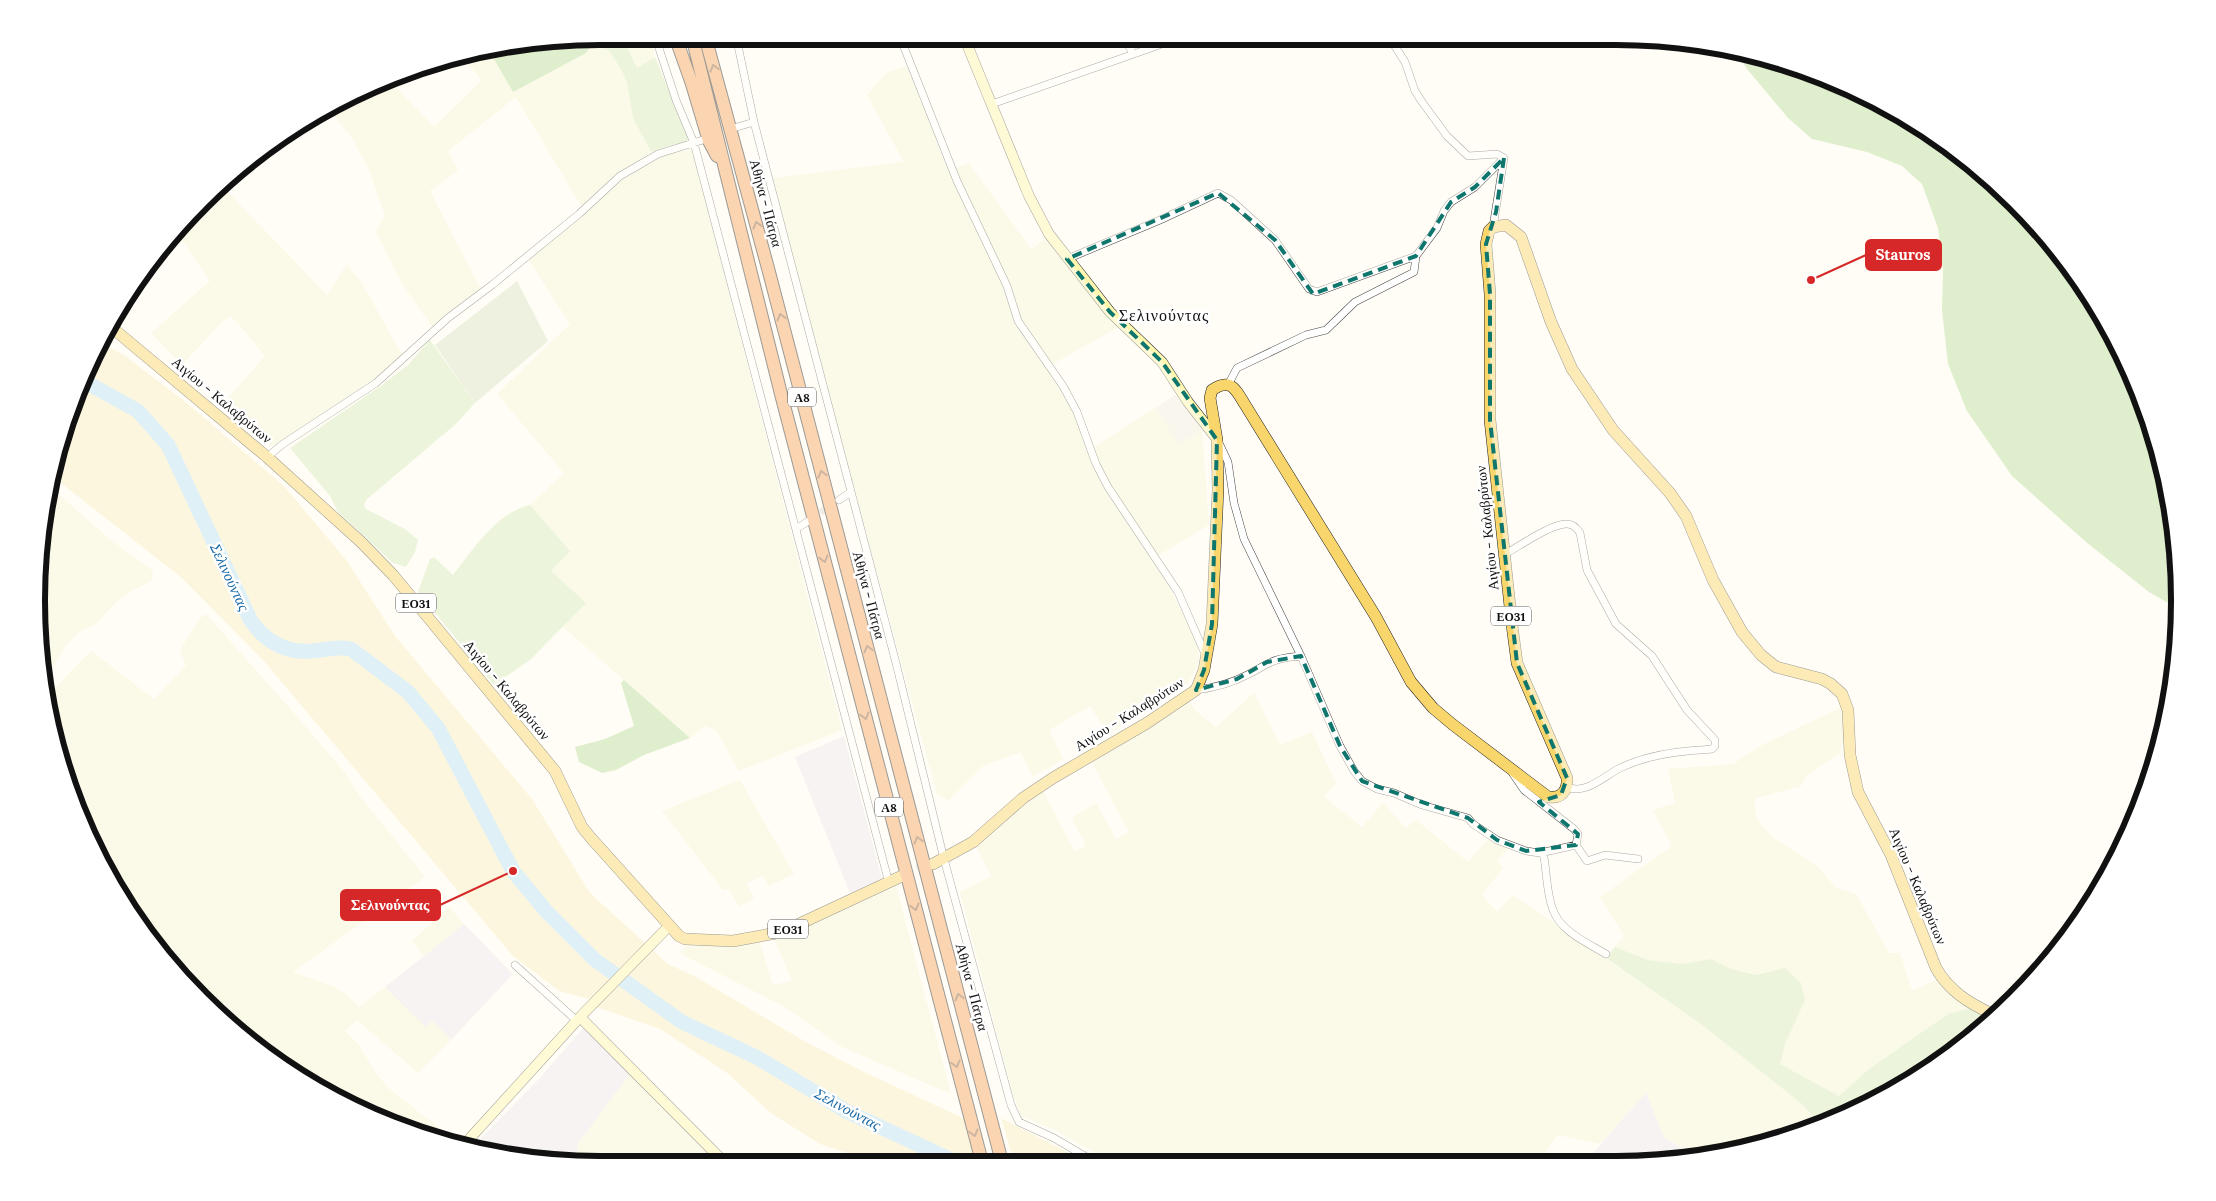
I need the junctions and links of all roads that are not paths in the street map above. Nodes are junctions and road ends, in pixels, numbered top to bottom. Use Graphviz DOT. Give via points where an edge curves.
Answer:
graph roads {
  1 [pos="658,45"];
  2 [pos="678,45"];
  3 [pos="694,45"];
  4 [pos="707,45"];
  5 [pos="738,45"];
  6 [pos="903,45"];
  7 [pos="967,45"];
  8 [pos="1128,45"];
  9 [pos="1159,45"];
  10 [pos="1394,45"];
  11 [pos="1133,54"];
  12 [pos="992,104"];
  13 [pos="754,122"];
  14 [pos="737,127"];
  15 [pos="706,138"];
  16 [pos="694,143"];
  17 [pos="1504,158"];
  18 [pos="727,175"];
  19 [pos="1493,227"];
  20 [pos="1416,256"];
  21 [pos="1067,258"];
  22 [pos="115,330"];
  23 [pos="1228,384"];
  24 [pos="1218,440"];
  25 [pos="267,458"];
  26 [pos="851,492"];
  27 [pos="839,500"];
  28 [pos="810,520"];
  29 [pos="796,529"];
  30 [pos="1505,554"];
  31 [pos="1301,656"];
  32 [pos="1206,657"];
  33 [pos="1196,690"];
  34 [pos="1508,765"];
  35 [pos="1567,787"];
  36 [pos="1576,845"];
  37 [pos="1543,852"];
  38 [pos="944,858"];
  39 [pos="1638,859"];
  40 [pos="933,864"];
  41 [pos="902,876"];
  42 [pos="889,883"];
  43 [pos="669,926"];
  44 [pos="1606,954"];
  45 [pos="515,965"];
  46 [pos="1988,1012"];
  47 [pos="578,1019"];
  48 [pos="469,1140"];
  49 [pos="718,1156"];
  50 [pos="980,1156"];
  51 [pos="1000,1156"];
  52 [pos="1085,1156"];
  1 -- 16 [label="street"];
  2 -- 18 [label="highway" via="709,141"];
  3 -- 18 [label="highway, Α8"];
  51 -- 4 [label="highway, Αθήνα - Πάτρα / Α8, one-way"];
  5 -- 13 [label="street"];
  6 -- 32 [label="street" via="957,181 1007,286 1018,321 1063,386 1108,487 1178,592"];
  7 -- 12 [label="street"];
  8 -- 11 [label="street"];
  9 -- 11 [label="street"];
  10 -- 17 [label="street" via="1405,62 1418,96 1447,136 1468,156 1497,154"];
  11 -- 12 [label="street"];
  12 -- 21 [label="street" via="1032,203"];
  13 -- 14 [label="street"];
  13 -- 26 [label="street"];
  15 -- 16 [label="street"];
  16 -- 25 [label="street" via="658,154 620,176 579,214 448,318 376,382"];
  16 -- 29 [label="street"];
  17 -- 19 [label="street"];
  17 -- 20 [label="street" via="1475,187 1451,202"];
  18 -- 50 [label="highway, Α8, one-way" via="781,394"];
  19 -- 30 [label="main road, Αιγίου - Καλαβρύτων / ΕΟ31" via="1486,244 1490,294 1489,401"];
  19 -- 46 [label="main road, Αιγίου - Καλαβρύτων" via="1506,225 1521,237 1551,322 1572,369 1613,430 1686,516 1712,580 1742,632 1761,656 1776,667 1822,680 1842,694 1848,710 1850,755 1858,792 1891,855 1936,968 1961,998"];
  20 -- 21 [label="street" via="1313,292 1275,240 1231,200 1218,193"];
  20 -- 23 [label="street" via="1414,272 1354,302 1326,330 1306,335 1237,368"];
  21 -- 24 [label="street" via="1110,312 1162,362"];
  22 -- 25 [label="main road, Αιγίου - Καλαβρύτων / ΕΟ31"];
  23 -- 24 [label="main road, Αιγίου - Καλαβρύτων" via="1212,390 1210,398"];
  23 -- 34 [label="main road" via="1244,402 1358,586 1411,682 1433,708"];
  24 -- 31 [label="street" via="1228,462 1234,503 1244,538"];
  24 -- 32 [label="main road, Αιγίου - Καλαβρύτων" via="1212,624"];
  25 -- 43 [label="main road, Αιγίου - Καλαβρύτων / ΕΟ31" via="393,575 555,771 582,827"];
  26 -- 27 [label="street"];
  26 -- 38 [label="street"];
  28 -- 29 [label="street"];
  29 -- 42 [label="street"];
  30 -- 35 [label="main road, Αιγίου - Καλαβρύτων / ΕΟ31" via="1517,663 1567,778"];
  30 -- 35 [label="street" via="1558,525 1570,524 1576,528 1590,577 1616,624 1652,656 1688,710 1715,740 1712,749 1643,760 1621,767 1584,788 1574,790"];
  31 -- 33 [label="street" via="1267,662 1250,674"];
  31 -- 37 [label="street" via="1340,746 1362,781 1422,805 1468,818 1485,833 1516,849"];
  32 -- 33 [label="main road, Αιγίου - Καλαβρύτων"];
  33 -- 38 [label="main road, Αιγίου - Καλαβρύτων" via="1052,778 1023,798 973,842"];
  34 -- 35 [label="main road" via="1548,797 1559,796"];
  34 -- 36 [label="street" via="1524,790 1574,829 1578,834"];
  36 -- 37 [label="street"];
  36 -- 39 [label="street" via="1587,861 1605,855"];
  37 -- 44 [label="street" via="1553,910 1559,921"];
  38 -- 40 [label="main road, Αιγίου - Καλαβρύτων"];
  38 -- 52 [label="street" via="1018,1122"];
  41 -- 42 [label="main road, Αιγίου - Καλαβρύτων / ΕΟ31"];
  42 -- 43 [label="main road, Αιγίου - Καλαβρύτων / ΕΟ31" via="782,932 752,939 685,939"];
  43 -- 47 [label="street"];
  45 -- 47 [label="street"];
  47 -- 48 [label="street"];
  47 -- 49 [label="street"];
}
